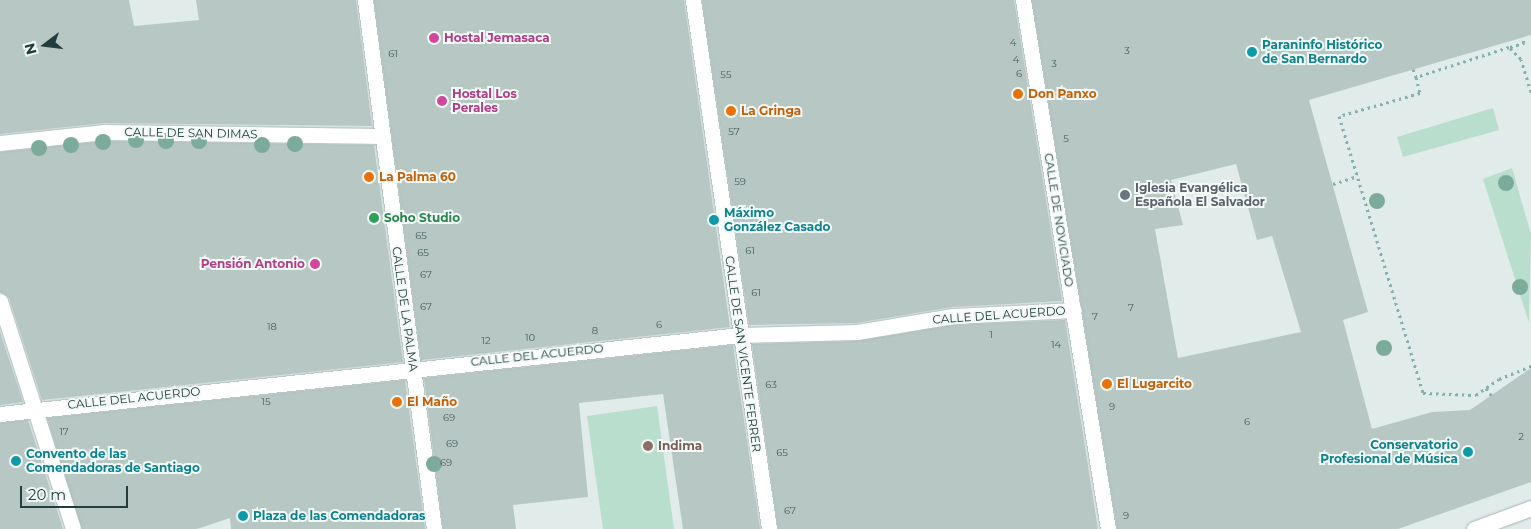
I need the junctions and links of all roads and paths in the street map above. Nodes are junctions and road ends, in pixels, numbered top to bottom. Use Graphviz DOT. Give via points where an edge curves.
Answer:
graph roads {
  1 [pos="364,0"];
  2 [pos="693,0"];
  3 [pos="1023,0"];
  4 [pos="1522,37"];
  5 [pos="1509,47"];
  6 [pos="1413,69"];
  7 [pos="1416,77"];
  8 [pos="1531,92"];
  9 [pos="382,136"];
  10 [pos="0,143"];
  11 [pos="1358,176"];
  12 [pos="1332,184"];
  13 [pos="0,302"];
  14 [pos="1074,310"];
  15 [pos="740,335"];
  16 [pos="1531,366"];
  17 [pos="413,367"];
  18 [pos="1486,388"];
  19 [pos="1491,395"];
  20 [pos="35,409"];
  21 [pos="0,414"];
  22 [pos="1531,508"];
  23 [pos="73,529"];
  24 [pos="434,529"];
  25 [pos="769,529"];
  26 [pos="1108,529"];
  27 [pos="1474,529"];
  1 -- 9 [label="street, CALLE DE LA PALMA"];
  2 -- 15 [label="street, CALLE DE SAN VICENTE FERRER"];
  3 -- 14 [label="street, CALLE DE NOVICIADO"];
  4 -- 5 [label="path" via="1524,43"];
  5 -- 7 [label="path"];
  5 -- 8 [label="path" via="1521,59"];
  6 -- 7 [label="path"];
  7 -- 11 [label="path" via="1420,93 1339,116"];
  9 -- 10 [label="street, CALLE DE SAN DIMAS" via="104,132"];
  9 -- 17 [label="street, CALLE DE LA PALMA"];
  11 -- 12 [label="path"];
  11 -- 18 [label="path" via="1423,394 1476,395"];
  13 -- 20 [label="street"];
  14 -- 15 [label="street, CALLE DEL ACUERDO" via="953,316 857,332"];
  14 -- 26 [label="street, CALLE DE NOVICIADO"];
  15 -- 17 [label="street, CALLE DEL ACUERDO"];
  15 -- 25 [label="street, CALLE DE SAN VICENTE FERRER"];
  16 -- 18 [label="path"];
  17 -- 20 [label="street, CALLE DEL ACUERDO"];
  17 -- 24 [label="street, CALLE DE LA PALMA"];
  18 -- 19 [label="path"];
  20 -- 21 [label="street, CALLE DEL ACUERDO"];
  20 -- 23 [label="street"];
  22 -- 27 [label="street"];
}
